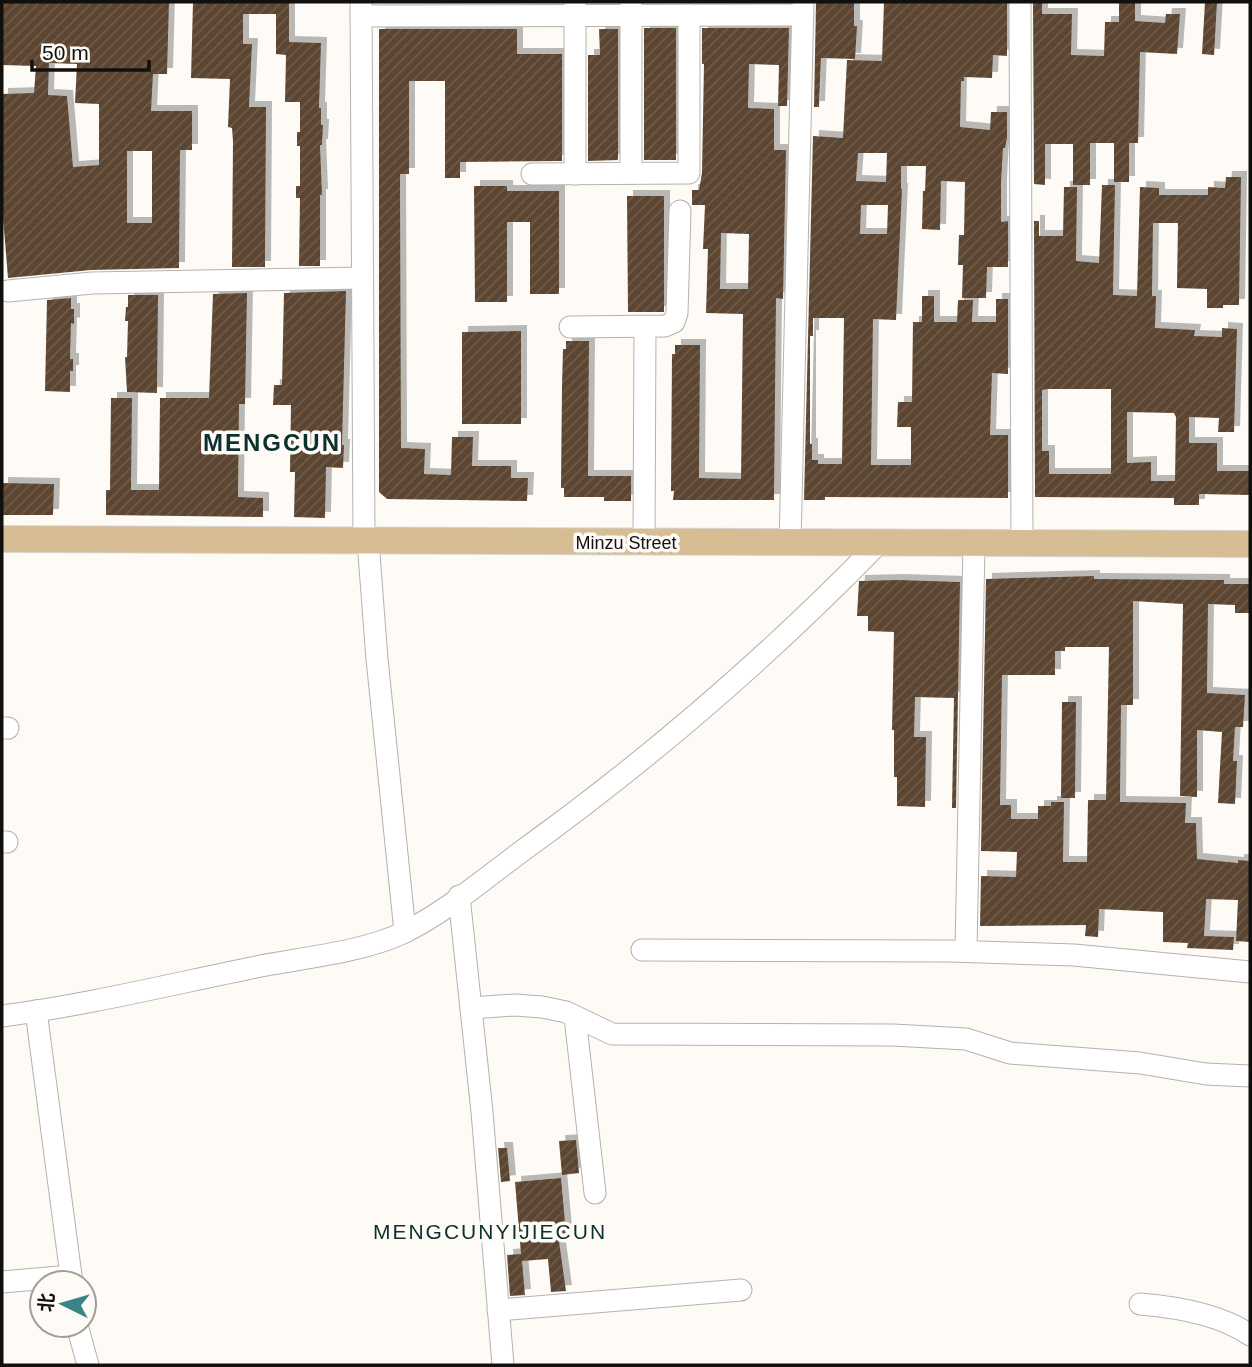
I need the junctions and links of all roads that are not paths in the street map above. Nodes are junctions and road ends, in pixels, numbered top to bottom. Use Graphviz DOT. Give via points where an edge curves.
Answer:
graph roads {
  1 [pos="1020,2"];
  2 [pos="803,8"];
  3 [pos="361,9"];
  4 [pos="469,9"];
  5 [pos="575,9"];
  6 [pos="631,9"];
  7 [pos="691,11"];
  8 [pos="575,173"];
  9 [pos="631,173"];
  10 [pos="532,174"];
  11 [pos="680,211"];
  12 [pos="362,278"];
  13 [pos="8,292"];
  14 [pos="570,327"];
  15 [pos="645,327"];
  16 [pos="2,539"];
  17 [pos="366,541"];
  18 [pos="644,543"];
  19 [pos="790,544"];
  20 [pos="878,544"];
  21 [pos="974,544"];
  22 [pos="1022,544"];
  23 [pos="1250,544"];
  24 [pos="459,897"];
  25 [pos="405,932"];
  26 [pos="642,950"];
  27 [pos="967,951"];
  28 [pos="1250,972"];
  29 [pos="471,1007"];
  30 [pos="36,1011"];
  31 [pos="2,1016"];
  32 [pos="575,1017"];
  33 [pos="1250,1076"];
  34 [pos="596,1193"];
  35 [pos="70,1269"];
  36 [pos="28,1282"];
  37 [pos="2,1283"];
  38 [pos="741,1290"];
  39 [pos="1140,1304"];
  40 [pos="498,1310"];
  41 [pos="1250,1335"];
  42 [pos="81,1339"];
  43 [pos="88,1365"];
  44 [pos="503,1365"];
  1 -- 22 [label="street"];
  2 -- 7 [label="street"];
  2 -- 19 [label="street"];
  3 -- 4 [label="street"];
  3 -- 12 [label="street"];
  4 -- 5 [label="street"];
  5 -- 6 [label="street"];
  5 -- 8 [label="street"];
  6 -- 7 [label="street"];
  6 -- 9 [label="street"];
  7 -- 9 [label="street" via="689,173"];
  8 -- 9 [label="street"];
  8 -- 10 [label="street"];
  11 -- 15 [label="street" via="677,313 674,322 665,326"];
  12 -- 13 [label="street" via="92,283"];
  12 -- 17 [label="street"];
  14 -- 15 [label="street"];
  15 -- 18 [label="street"];
  16 -- 17 [label="main road, Minzu Street"];
  17 -- 18 [label="main road, Minzu Street"];
  17 -- 25 [label="street"];
  18 -- 19 [label="main road, Minzu Street"];
  19 -- 20 [label="main road, Minzu Street"];
  20 -- 21 [label="main road, Minzu Street"];
  20 -- 24 [label="street" via="821,603 637,765"];
  21 -- 22 [label="main road, Minzu Street"];
  21 -- 27 [label="street"];
  22 -- 23 [label="main road, Minzu Street"];
  24 -- 25 [label="street"];
  24 -- 29 [label="street"];
  25 -- 30 [label="street" via="354,948"];
  26 -- 27 [label="street"];
  27 -- 28 [label="street" via="1074,955"];
  29 -- 32 [label="street" via="515,1004"];
  29 -- 40 [label="street"];
  30 -- 31 [label="street"];
  30 -- 35 [label="street"];
  32 -- 33 [label="street" via="612,1034 966,1039 1010,1053"];
  32 -- 34 [label="street"];
  36 -- 37 [label="street"];
  38 -- 40 [label="street"];
  39 -- 41 [label="street" via="1198,1312"];
  40 -- 44 [label="street"];
  42 -- 43 [label="street"];
}
